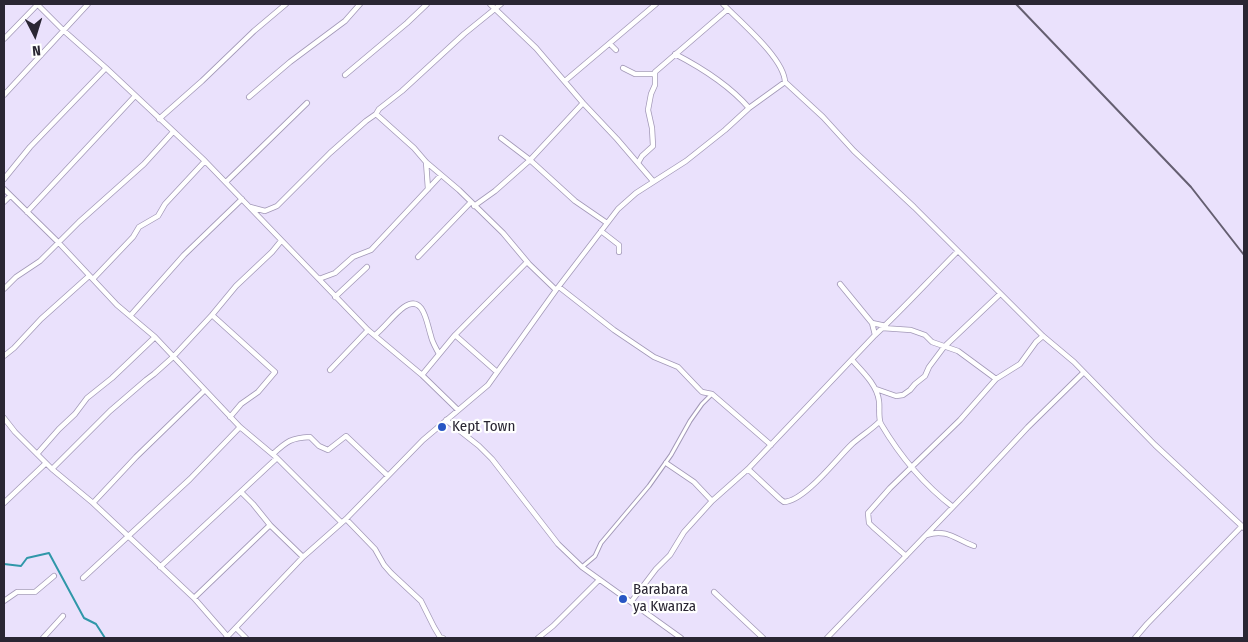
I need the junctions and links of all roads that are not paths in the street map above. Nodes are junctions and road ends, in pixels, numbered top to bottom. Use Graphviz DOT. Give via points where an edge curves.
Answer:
graph roads {
  1 [pos="37,4"];
  2 [pos="88,4"];
  3 [pos="286,4"];
  4 [pos="360,4"];
  5 [pos="427,4"];
  6 [pos="490,4"];
  7 [pos="500,4"];
  8 [pos="656,4"];
  9 [pos="723,4"];
  10 [pos="495,8"];
  11 [pos="728,9"];
  12 [pos="63,30"];
  13 [pos="4,38"];
  14 [pos="610,44"];
  15 [pos="616,50"];
  16 [pos="675,54"];
  17 [pos="106,68"];
  18 [pos="624,68"];
  19 [pos="654,74"];
  20 [pos="345,75"];
  21 [pos="565,81"];
  22 [pos="785,82"];
  23 [pos="4,95"];
  24 [pos="135,96"];
  25 [pos="250,97"];
  26 [pos="307,103"];
  27 [pos="583,103"];
  28 [pos="749,108"];
  29 [pos="376,114"];
  30 [pos="159,119"];
  31 [pos="173,132"];
  32 [pos="501,138"];
  33 [pos="530,160"];
  34 [pos="205,161"];
  35 [pos="426,162"];
  36 [pos="638,163"];
  37 [pos="441,175"];
  38 [pos="4,179"];
  39 [pos="653,181"];
  40 [pos="226,182"];
  41 [pos="4,189"];
  42 [pos="428,189"];
  43 [pos="10,196"];
  44 [pos="242,199"];
  45 [pos="4,202"];
  46 [pos="472,204"];
  47 [pos="249,207"];
  48 [pos="27,212"];
  49 [pos="608,223"];
  50 [pos="601,231"];
  51 [pos="282,241"];
  52 [pos="58,242"];
  53 [pos="958,251"];
  54 [pos="619,252"];
  55 [pos="418,257"];
  56 [pos="527,262"];
  57 [pos="367,267"];
  58 [pos="91,278"];
  59 [pos="319,279"];
  60 [pos="840,284"];
  61 [pos="4,289"];
  62 [pos="558,289"];
  63 [pos="1000,294"];
  64 [pos="335,297"];
  65 [pos="130,316"];
  66 [pos="212,316"];
  67 [pos="872,323"];
  68 [pos="884,327"];
  69 [pos="368,330"];
  70 [pos="375,335"];
  71 [pos="456,335"];
  72 [pos="875,335"];
  73 [pos="1043,336"];
  74 [pos="154,337"];
  75 [pos="944,347"];
  76 [pos="439,354"];
  77 [pos="4,356"];
  78 [pos="172,356"];
  79 [pos="852,360"];
  80 [pos="330,370"];
  81 [pos="496,372"];
  82 [pos="1083,373"];
  83 [pos="422,375"];
  84 [pos="996,379"];
  85 [pos="876,389"];
  86 [pos="204,391"];
  87 [pos="712,394"];
  88 [pos="458,410"];
  89 [pos="230,417"];
  90 [pos="4,418"];
  91 [pos="446,420"];
  92 [pos="880,422"];
  93 [pos="240,427"];
  94 [pos="771,445"];
  95 [pos="37,454"];
  96 [pos="275,456"];
  97 [pos="46,463"];
  98 [pos="666,463"];
  99 [pos="911,468"];
  100 [pos="52,469"];
  101 [pos="748,470"];
  102 [pos="388,476"];
  103 [pos="241,492"];
  104 [pos="712,501"];
  105 [pos="4,503"];
  106 [pos="93,503"];
  107 [pos="953,507"];
  108 [pos="343,521"];
  109 [pos="270,525"];
  110 [pos="1243,527"];
  111 [pos="926,535"];
  112 [pos="128,536"];
  113 [pos="974,546"];
  114 [pos="906,556"];
  115 [pos="303,557"];
  116 [pos="582,566"];
  117 [pos="160,567"];
  118 [pos="54,576"];
  119 [pos="83,578"];
  120 [pos="599,580"];
  121 [pos="714,592"];
  122 [pos="194,598"];
  123 [pos="4,601"];
  124 [pos="631,602"];
  125 [pos="63,616"];
  126 [pos="236,628"];
  127 [pos="43,638"];
  128 [pos="227,638"];
  129 [pos="246,638"];
  130 [pos="443,638"];
  131 [pos="538,638"];
  132 [pos="680,638"];
  133 [pos="763,638"];
  134 [pos="827,638"];
  135 [pos="1135,638"];
  1 -- 12 [label="street"];
  1 -- 13 [label="street"];
  2 -- 12 [label="street"];
  3 -- 30 [label="street"];
  4 -- 25 [label="street" via="345,21"];
  5 -- 20 [label="street"];
  6 -- 10 [label="street"];
  7 -- 10 [label="street"];
  8 -- 14 [label="street"];
  9 -- 11 [label="street"];
  10 -- 21 [label="street"];
  10 -- 29 [label="street"];
  11 -- 16 [label="street"];
  11 -- 22 [label="street" via="775,59 785,73"];
  12 -- 17 [label="street"];
  12 -- 23 [label="street"];
  14 -- 15 [label="street"];
  14 -- 21 [label="street"];
  16 -- 19 [label="street"];
  16 -- 28 [label="street" via="700,68"];
  17 -- 24 [label="street"];
  17 -- 38 [label="street" via="30,147"];
  18 -- 19 [label="street" via="638,75"];
  19 -- 36 [label="street" via="655,85 648,110 653,146"];
  21 -- 27 [label="street"];
  22 -- 28 [label="street"];
  22 -- 53 [label="street"];
  24 -- 30 [label="street"];
  24 -- 48 [label="street"];
  26 -- 40 [label="street"];
  27 -- 33 [label="street"];
  27 -- 36 [label="street"];
  28 -- 39 [label="street" via="686,161"];
  29 -- 35 [label="street"];
  29 -- 47 [label="street" via="330,153 277,206 265,211"];
  30 -- 31 [label="street"];
  31 -- 34 [label="street"];
  31 -- 52 [label="street" via="144,164"];
  32 -- 33 [label="street"];
  33 -- 46 [label="street" via="495,191"];
  33 -- 49 [label="street" via="575,201"];
  34 -- 40 [label="street"];
  34 -- 58 [label="street" via="158,216 139,227"];
  35 -- 37 [label="street"];
  35 -- 42 [label="street"];
  36 -- 39 [label="street"];
  37 -- 42 [label="street"];
  37 -- 46 [label="street"];
  39 -- 49 [label="street" via="618,209"];
  40 -- 44 [label="street"];
  41 -- 43 [label="street"];
  42 -- 59 [label="street" via="371,250 354,257 335,274"];
  43 -- 45 [label="street"];
  43 -- 48 [label="street"];
  44 -- 47 [label="street"];
  44 -- 65 [label="street" via="184,255"];
  46 -- 55 [label="street"];
  46 -- 56 [label="street" via="503,233"];
  47 -- 51 [label="street"];
  48 -- 52 [label="street"];
  49 -- 50 [label="street"];
  50 -- 54 [label="street" via="619,245"];
  50 -- 62 [label="street"];
  51 -- 59 [label="street"];
  51 -- 66 [label="street" via="236,286"];
  52 -- 58 [label="street"];
  52 -- 61 [label="street"];
  53 -- 63 [label="street"];
  53 -- 68 [label="street"];
  56 -- 62 [label="street"];
  56 -- 71 [label="street"];
  57 -- 64 [label="street"];
  58 -- 65 [label="street"];
  58 -- 77 [label="street" via="41,319"];
  59 -- 64 [label="street"];
  60 -- 67 [label="street"];
  62 -- 81 [label="street"];
  62 -- 87 [label="street" via="654,357 678,367 702,392"];
  63 -- 73 [label="street"];
  63 -- 75 [label="street"];
  64 -- 69 [label="street"];
  65 -- 74 [label="street"];
  66 -- 78 [label="street"];
  66 -- 89 [label="street" via="275,372"];
  67 -- 68 [label="street"];
  67 -- 72 [label="street"];
  68 -- 72 [label="street"];
  68 -- 75 [label="street" via="911,330"];
  69 -- 70 [label="street"];
  69 -- 80 [label="street"];
  70 -- 76 [label="street" via="403,308 414,305 425,313"];
  70 -- 83 [label="street"];
  71 -- 76 [label="street"];
  71 -- 81 [label="street"];
  72 -- 79 [label="street"];
  73 -- 82 [label="street"];
  73 -- 84 [label="street" via="1020,364"];
  74 -- 78 [label="street"];
  74 -- 95 [label="street" via="88,398"];
  75 -- 84 [label="street" via="958,351"];
  75 -- 85 [label="street" via="925,376 903,395"];
  76 -- 83 [label="street"];
  78 -- 86 [label="street"];
  78 -- 100 [label="street"];
  79 -- 85 [label="street"];
  79 -- 94 [label="street"];
  81 -- 88 [label="street" via="488,385"];
  82 -- 107 [label="street"];
  82 -- 110 [label="street" via="1154,445"];
  83 -- 88 [label="street"];
  84 -- 99 [label="street"];
  85 -- 92 [label="street"];
  86 -- 89 [label="street"];
  86 -- 106 [label="street"];
  87 -- 94 [label="street"];
  87 -- 98 [label="street" via="690,421"];
  88 -- 91 [label="street"];
  89 -- 93 [label="street"];
  90 -- 95 [label="street"];
  91 -- 102 [label="street"];
  91 -- 116 [label="street" via="492,459 558,544"];
  92 -- 99 [label="street"];
  92 -- 101 [label="street" via="851,444 795,500 784,502"];
  93 -- 96 [label="street"];
  93 -- 112 [label="street"];
  94 -- 101 [label="street"];
  95 -- 97 [label="street"];
  96 -- 102 [label="street" via="283,444 295,438 310,437 328,450 346,436"];
  96 -- 103 [label="street"];
  96 -- 108 [label="street"];
  97 -- 100 [label="street"];
  97 -- 105 [label="street"];
  98 -- 104 [label="street" via="694,482"];
  98 -- 116 [label="street" via="594,556"];
  99 -- 107 [label="street"];
  99 -- 114 [label="street" via="868,514 873,527"];
  100 -- 106 [label="street"];
  101 -- 104 [label="street"];
  102 -- 108 [label="street"];
  103 -- 109 [label="street"];
  103 -- 117 [label="street"];
  104 -- 124 [label="street"];
  106 -- 112 [label="street"];
  107 -- 111 [label="street"];
  108 -- 115 [label="street"];
  108 -- 130 [label="street" via="375,549 391,573 421,601"];
  109 -- 115 [label="street"];
  109 -- 122 [label="street"];
  110 -- 135 [label="street"];
  111 -- 113 [label="street" via="942,532"];
  111 -- 114 [label="street"];
  112 -- 117 [label="street"];
  112 -- 119 [label="street"];
  114 -- 134 [label="street"];
  115 -- 126 [label="street"];
  116 -- 120 [label="street"];
  117 -- 122 [label="street"];
  118 -- 123 [label="street" via="35,592 17,592"];
  120 -- 124 [label="street"];
  120 -- 131 [label="street"];
  121 -- 133 [label="street"];
  122 -- 128 [label="street"];
  124 -- 132 [label="street"];
  125 -- 127 [label="street"];
  126 -- 128 [label="street"];
  126 -- 129 [label="street"];
}
